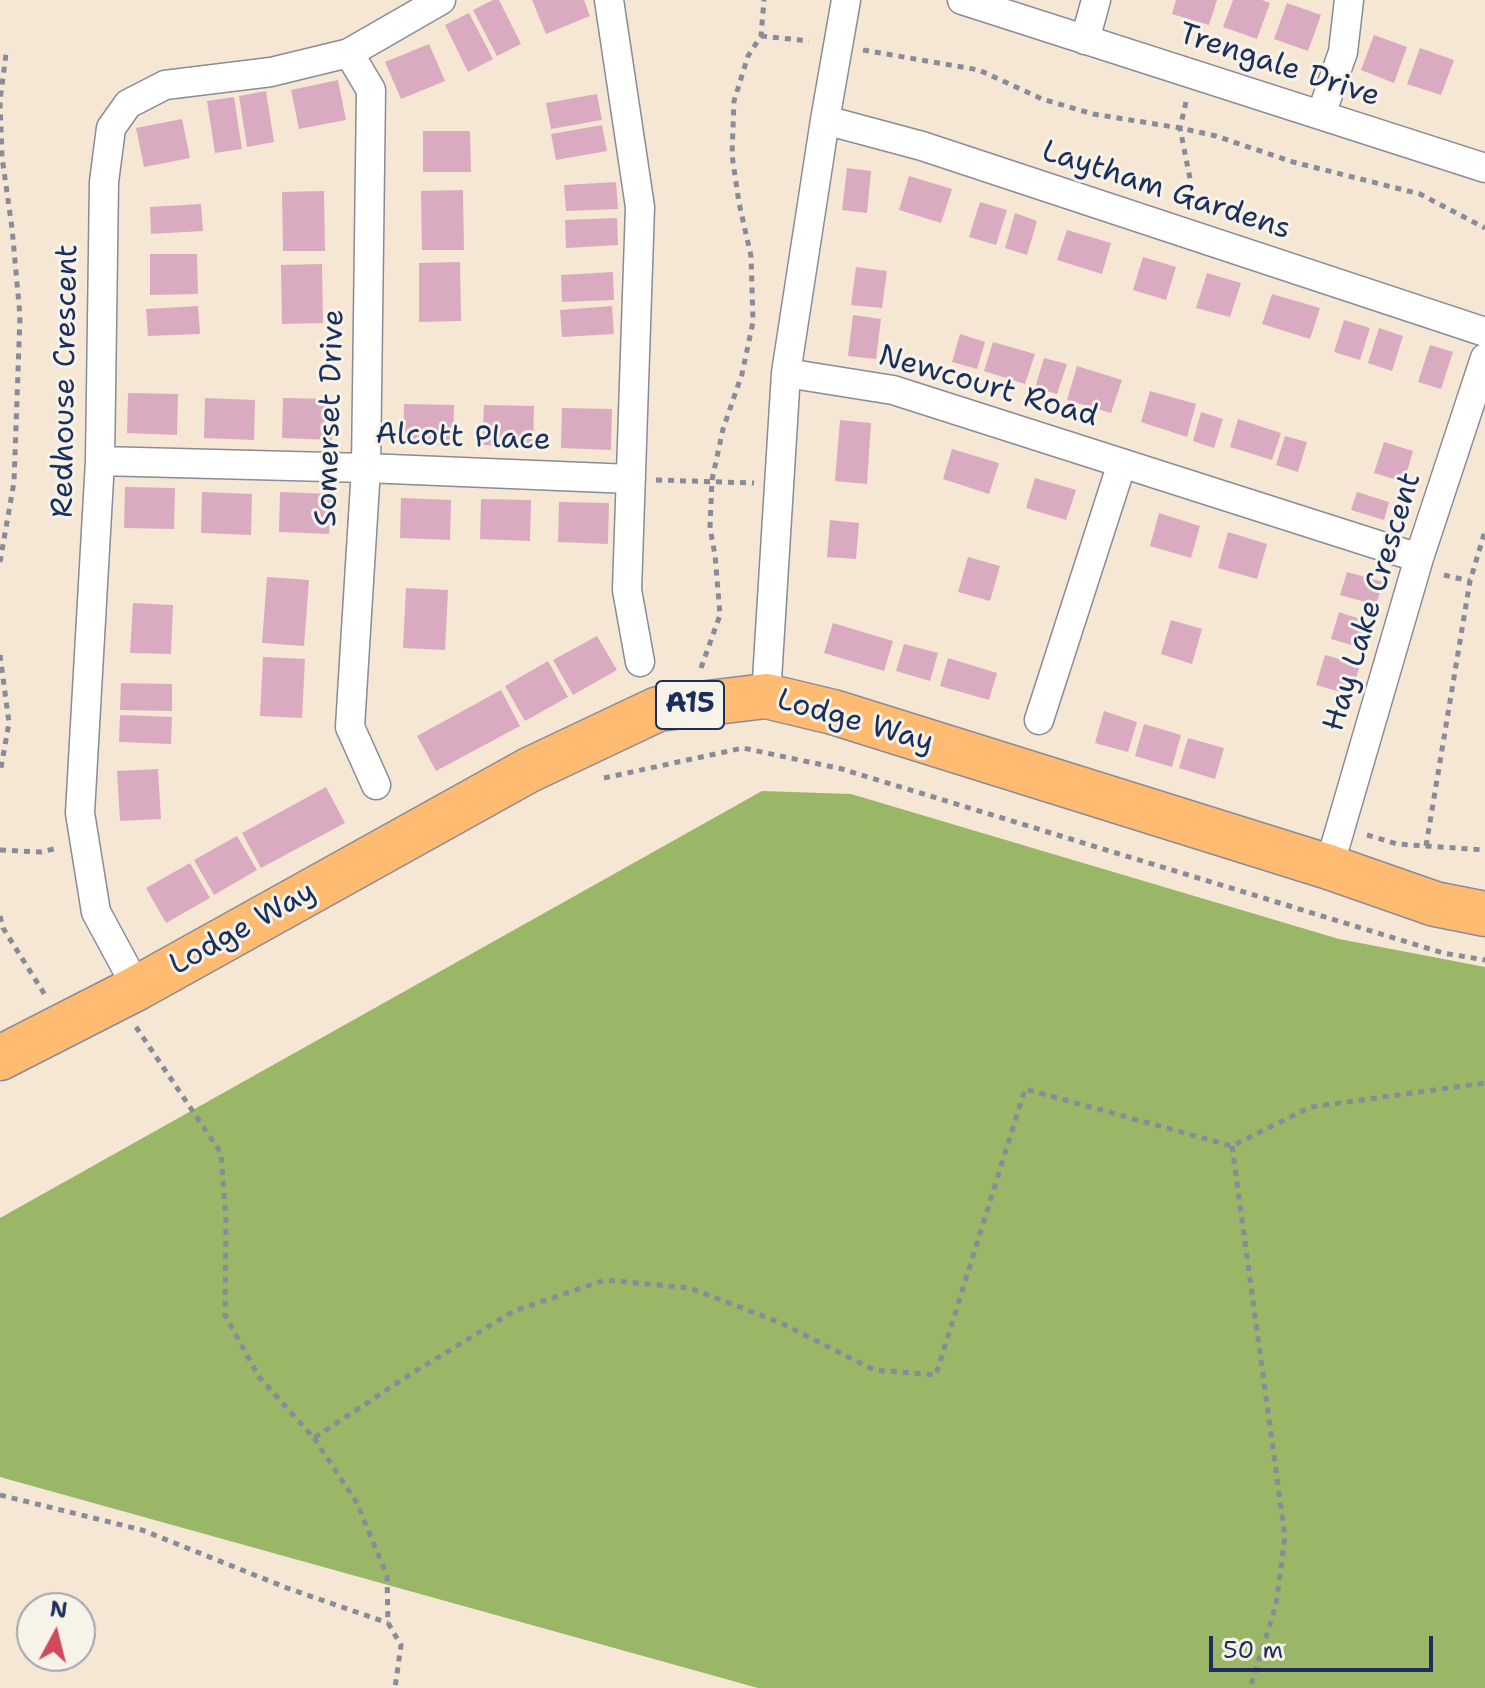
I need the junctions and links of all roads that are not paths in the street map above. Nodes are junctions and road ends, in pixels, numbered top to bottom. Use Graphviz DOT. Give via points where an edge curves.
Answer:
graph roads {
  1 [pos="441,0"];
  2 [pos="609,0"];
  3 [pos="846,0"];
  4 [pos="962,0"];
  5 [pos="1096,0"];
  6 [pos="1349,0"];
  7 [pos="1085,40"];
  8 [pos="349,53"];
  9 [pos="1321,115"];
  10 [pos="825,120"];
  11 [pos="1485,168"];
  12 [pos="1485,332"];
  13 [pos="1485,358"];
  14 [pos="786,373"];
  15 [pos="100,461"];
  16 [pos="1122,463"];
  17 [pos="366,468"];
  18 [pos="631,479"];
  19 [pos="1419,558"];
  20 [pos="640,662"];
  21 [pos="766,696"];
  22 [pos="1039,720"];
  23 [pos="376,785"];
  24 [pos="1335,848"];
  25 [pos="1485,914"];
  26 [pos="136,1007"];
  27 [pos="0,1058"];
  1 -- 8 [label="street, Redhouse Crescent"];
  2 -- 18 [label="street" via="640,207"];
  3 -- 10 [label="street"];
  4 -- 7 [label="street, Trengale Drive"];
  5 -- 7 [label="street"];
  6 -- 9 [label="street" via="1343,52"];
  7 -- 9 [label="street, Trengale Drive"];
  8 -- 15 [label="street, Redhouse Crescent" via="271,72 165,85 128,104 111,128 104,182"];
  8 -- 17 [label="street, Somerset Drive" via="371,90"];
  9 -- 11 [label="street, Trengale Drive"];
  10 -- 12 [label="street, Laytham Gardens" via="922,146"];
  10 -- 14 [label="street"];
  13 -- 19 [label="street, Hay Lake Crescent"];
  14 -- 16 [label="street, Newcourt Road" via="893,390"];
  14 -- 21 [label="street"];
  15 -- 17 [label="street, Alcott Place"];
  15 -- 26 [label="street, Redhouse Crescent" via="80,813 96,912"];
  16 -- 19 [label="street, Newcourt Road"];
  16 -- 22 [label="street, Newcourt Road"];
  17 -- 18 [label="street, Alcott Place"];
  17 -- 23 [label="street, Somerset Drive" via="350,727"];
  18 -- 20 [label="street" via="627,590"];
  19 -- 24 [label="street, Hay Lake Crescent"];
  21 -- 24 [label="main road, Lodge Way / A15"];
  21 -- 26 [label="main road, Lodge Way / A15" via="658,709 529,770"];
  24 -- 25 [label="main road, Lodge Way / A15" via="1435,904"];
  26 -- 27 [label="main road, Lodge Way / A15"];
}
